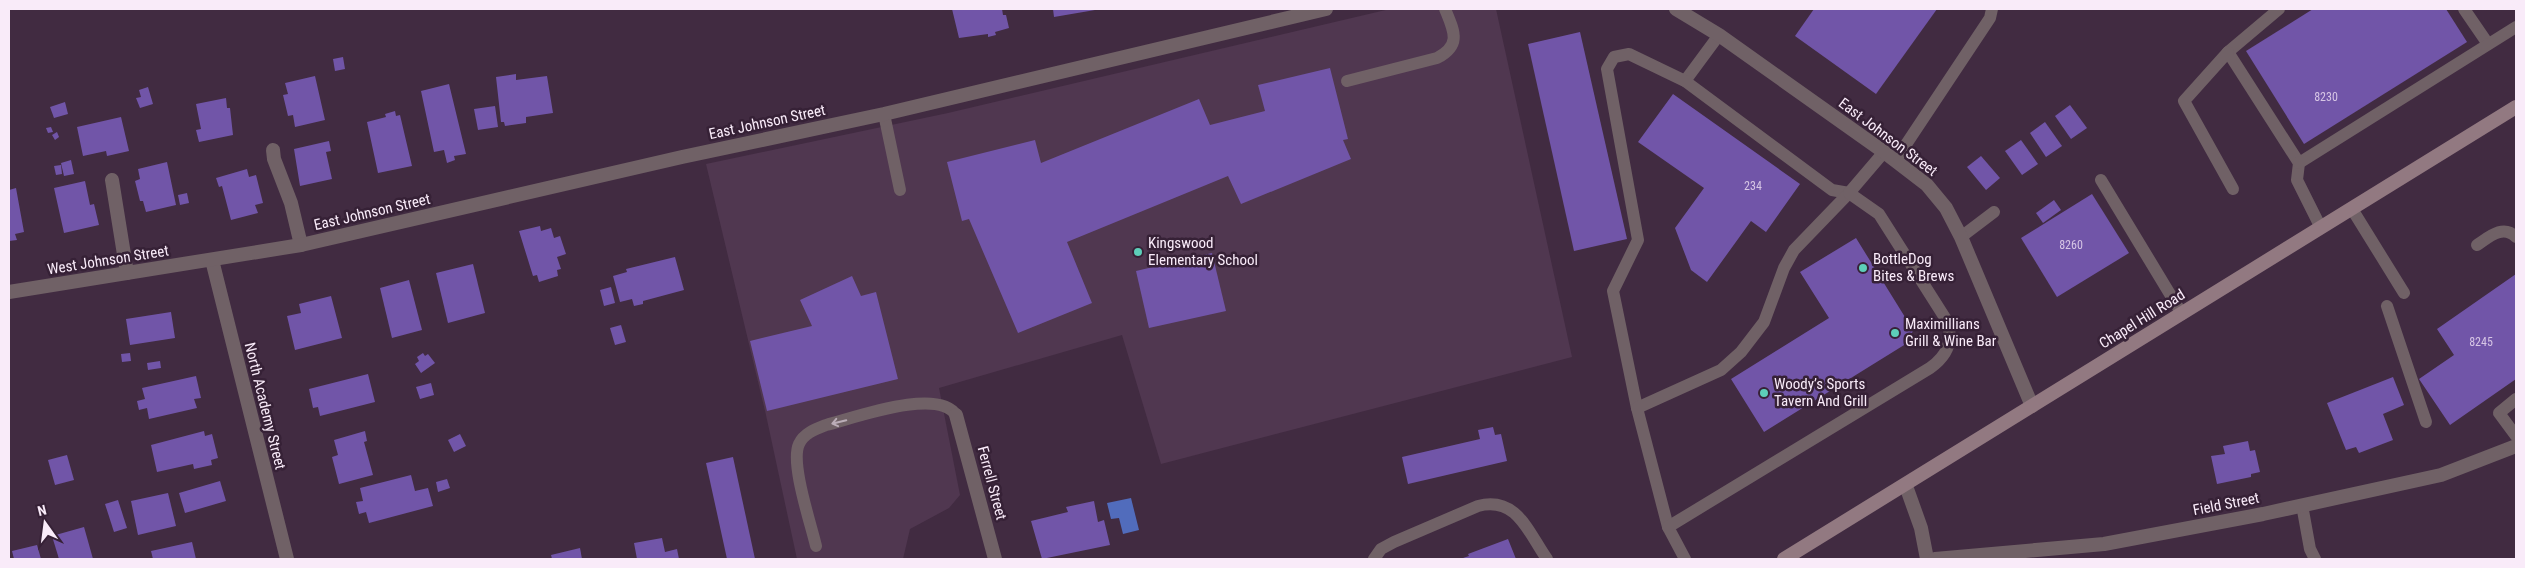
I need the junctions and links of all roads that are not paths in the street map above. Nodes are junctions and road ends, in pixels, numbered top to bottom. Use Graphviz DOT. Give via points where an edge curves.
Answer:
graph roads {
  1 [pos="1326,9"];
  2 [pos="1445,9"];
  3 [pos="1676,9"];
  4 [pos="1992,9"];
  5 [pos="2279,9"];
  6 [pos="2464,9"];
  7 [pos="2516,27"];
  8 [pos="1719,34"];
  9 [pos="2488,44"];
  10 [pos="2228,52"];
  11 [pos="1347,81"];
  12 [pos="1685,81"];
  13 [pos="2516,107"];
  14 [pos="884,114"];
  15 [pos="273,150"];
  16 [pos="1884,152"];
  17 [pos="1895,162"];
  18 [pos="2298,163"];
  19 [pos="112,180"];
  20 [pos="2101,180"];
  21 [pos="2233,189"];
  22 [pos="900,190"];
  23 [pos="1849,193"];
  24 [pos="2352,209"];
  25 [pos="1994,212"];
  26 [pos="2322,228"];
  27 [pos="1961,236"];
  28 [pos="2516,237"];
  29 [pos="301,245"];
  30 [pos="2476,245"];
  31 [pos="212,260"];
  32 [pos="127,273"];
  33 [pos="9,292"];
  34 [pos="2404,293"];
  35 [pos="2387,306"];
  36 [pos="2182,314"];
  37 [pos="2516,399"];
  38 [pos="2032,406"];
  39 [pos="1637,408"];
  40 [pos="956,415"];
  41 [pos="2426,422"];
  42 [pos="2516,436"];
  43 [pos="2516,446"];
  44 [pos="1906,486"];
  45 [pos="2302,505"];
  46 [pos="1668,527"];
  47 [pos="816,546"];
  48 [pos="286,559"];
  49 [pos="995,559"];
  50 [pos="1374,559"];
  51 [pos="1547,559"];
  52 [pos="1685,559"];
  53 [pos="1784,559"];
  54 [pos="1927,559"];
  55 [pos="1935,559"];
  56 [pos="2315,559"];
  1 -- 14 [label="street, East Johnson Street"];
  2 -- 11 [label="lane" via="1454,32 1452,48 1446,54"];
  3 -- 8 [label="street, East Johnson Street"];
  4 -- 17 [label="lane" via="1990,18"];
  5 -- 10 [label="lane"];
  6 -- 9 [label="lane"];
  7 -- 9 [label="lane"];
  8 -- 12 [label="lane"];
  8 -- 16 [label="street, East Johnson Street"];
  9 -- 18 [label="lane"];
  10 -- 18 [label="lane"];
  10 -- 21 [label="lane" via="2184,101"];
  12 -- 23 [label="lane" via="1832,190"];
  12 -- 39 [label="lane" via="1629,54 1614,57 1607,69 1638,240 1613,291"];
  13 -- 24 [label="main road, Chapel Hill Road"];
  14 -- 22 [label="lane"];
  14 -- 29 [label="street, East Johnson Street" via="672,159"];
  15 -- 29 [label="street"];
  16 -- 17 [label="street, East Johnson Street"];
  16 -- 23 [label="lane"];
  17 -- 27 [label="street, East Johnson Street" via="1927,185 1946,208"];
  18 -- 26 [label="lane" via="2297,180"];
  19 -- 32 [label="street"];
  20 -- 36 [label="lane"];
  23 -- 39 [label="lane" via="1794,250 1764,322 1741,352 1721,370"];
  23 -- 46 [label="lane" via="1879,214 1947,321 1950,336 1947,351 1930,368"];
  24 -- 26 [label="main road, Chapel Hill Road"];
  24 -- 34 [label="lane"];
  25 -- 27 [label="lane"];
  26 -- 36 [label="main road, Chapel Hill Road"];
  27 -- 38 [label="street, East Johnson Street"];
  28 -- 30 [label="lane" via="2511,232 2501,231"];
  29 -- 31 [label="street, East Johnson Street"];
  31 -- 32 [label="street, West Johnson Street"];
  31 -- 48 [label="street, North Academy Street"];
  32 -- 33 [label="street, West Johnson Street"];
  35 -- 41 [label="lane"];
  36 -- 38 [label="main road, Chapel Hill Road"];
  37 -- 42 [label="lane" via="2499,413"];
  38 -- 44 [label="main road, Chapel Hill Road"];
  39 -- 46 [label="lane"];
  40 -- 47 [label="lane, one-way" via="948,407 929,402 815,429 803,438 798,444 797,467"];
  40 -- 49 [label="street, Ferrell Street"];
  43 -- 45 [label="street, Field Street" via="2441,475"];
  44 -- 53 [label="main road, Chapel Hill Road"];
  44 -- 54 [label="street" via="1921,528"];
  45 -- 55 [label="street, Field Street" via="2104,544"];
  45 -- 56 [label="lane" via="2310,549"];
  46 -- 52 [label="lane"];
  50 -- 51 [label="lane" via="1381,549 1394,542 1490,502 1508,507 1517,514"];
}
